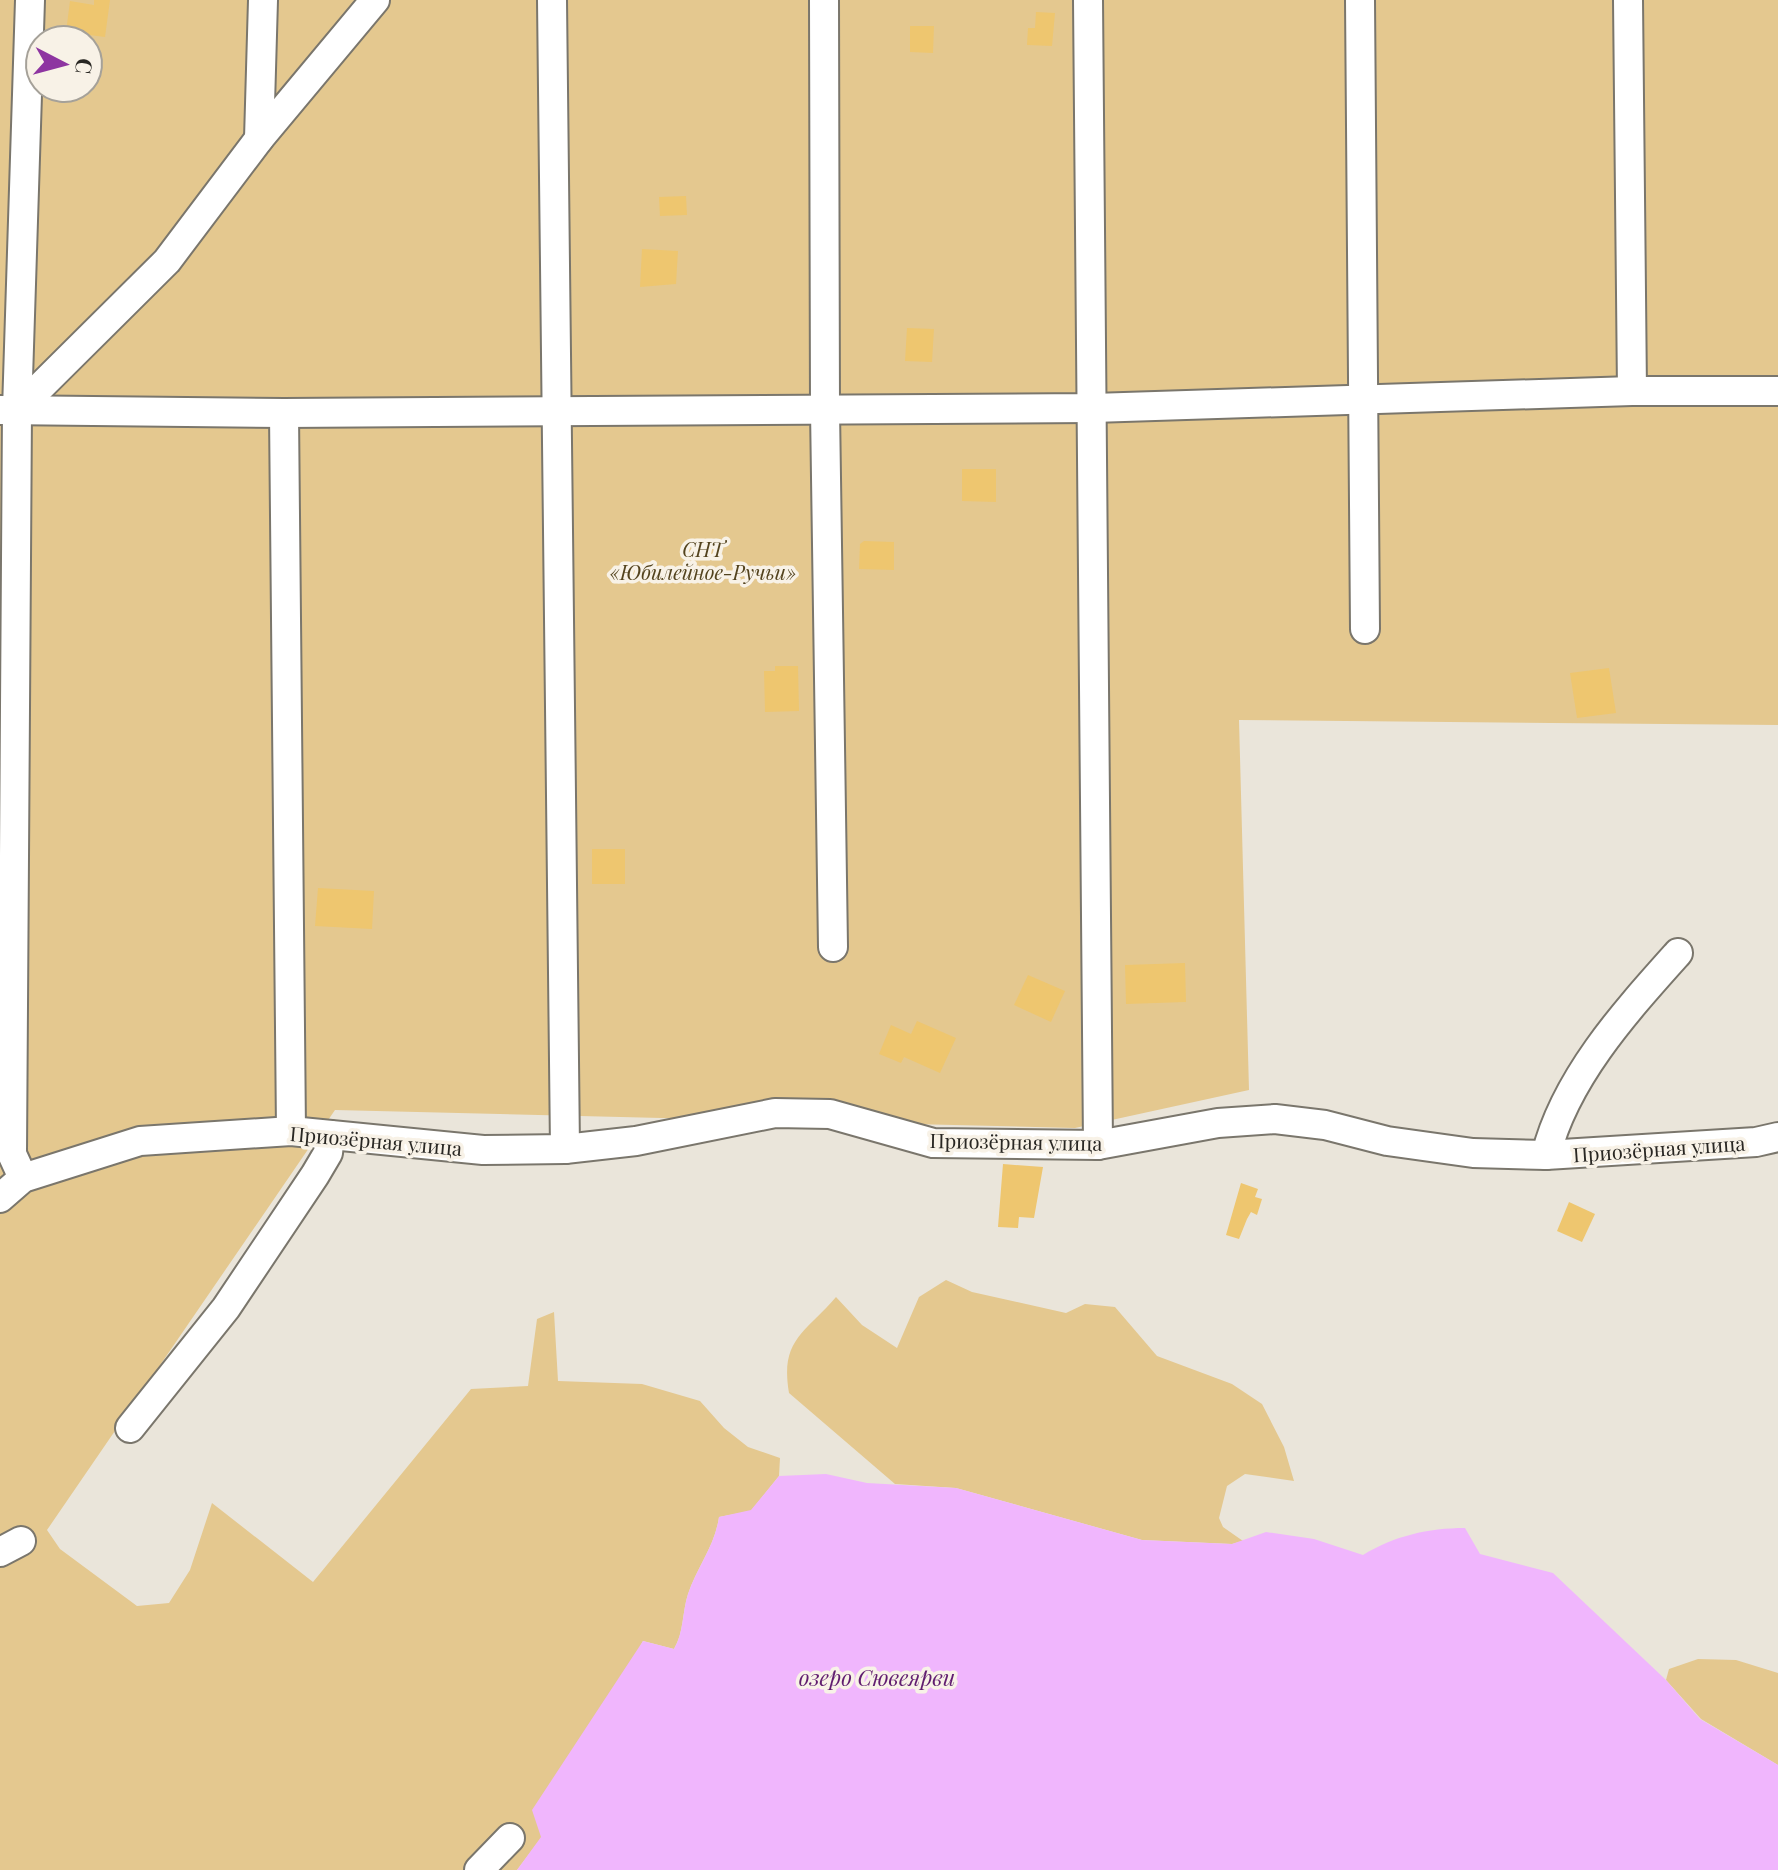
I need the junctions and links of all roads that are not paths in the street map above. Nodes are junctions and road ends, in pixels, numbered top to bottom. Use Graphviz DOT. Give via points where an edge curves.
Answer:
graph roads {
  1 [pos="30,0"];
  2 [pos="263,0"];
  3 [pos="375,0"];
  4 [pos="552,0"];
  5 [pos="824,0"];
  6 [pos="1088,0"];
  7 [pos="1360,0"];
  8 [pos="1628,0"];
  9 [pos="259,139"];
  10 [pos="1632,391"];
  11 [pos="1778,391"];
  12 [pos="1364,402"];
  13 [pos="1093,408"];
  14 [pos="555,409"];
  15 [pos="8,410"];
  16 [pos="825,410"];
  17 [pos="284,413"];
  18 [pos="1365,629"];
  19 [pos="833,947"];
  20 [pos="1678,953"];
  21 [pos="291,1131"];
  22 [pos="330,1135"];
  23 [pos="1778,1137"];
  24 [pos="1098,1145"];
  25 [pos="565,1149"];
  26 [pos="1546,1155"];
  27 [pos="23,1178"];
  28 [pos="0,1198"];
  29 [pos="130,1428"];
  30 [pos="510,1838"];
  31 [pos="479,1870"];
  1 -- 15 [label="street"];
  2 -- 9 [label="street"];
  3 -- 9 [label="street"];
  4 -- 14 [label="street"];
  5 -- 16 [label="street"];
  6 -- 13 [label="street"];
  7 -- 12 [label="street"];
  8 -- 10 [label="street"];
  9 -- 15 [label="street" via="167,261"];
  10 -- 11 [label="street"];
  10 -- 12 [label="street"];
  12 -- 13 [label="street"];
  12 -- 18 [label="street"];
  13 -- 16 [label="street"];
  13 -- 24 [label="street"];
  14 -- 16 [label="street"];
  14 -- 17 [label="street"];
  14 -- 25 [label="street"];
  15 -- 17 [label="street"];
  15 -- 27 [label="street" via="12,1154"];
  16 -- 19 [label="street"];
  17 -- 21 [label="street"];
  20 -- 26 [label="street" via="1628,1008 1576,1085 1554,1124"];
  21 -- 22 [label="street, Приозёрная улица"];
  21 -- 27 [label="street, Приозёрная улица" via="140,1141"];
  22 -- 25 [label="street, Приозёрная улица" via="483,1150"];
  22 -- 29 [label="street" via="328,1153 315,1175 226,1308"];
  23 -- 26 [label="street, Приозёрная улица"];
  24 -- 25 [label="street, Приозёрная улица" via="933,1143 830,1114 775,1113 636,1141"];
  24 -- 26 [label="street, Приозёрная улица" via="1218,1123 1275,1119 1473,1153"];
  27 -- 28 [label="street"];
  30 -- 31 [label="street"];
}
